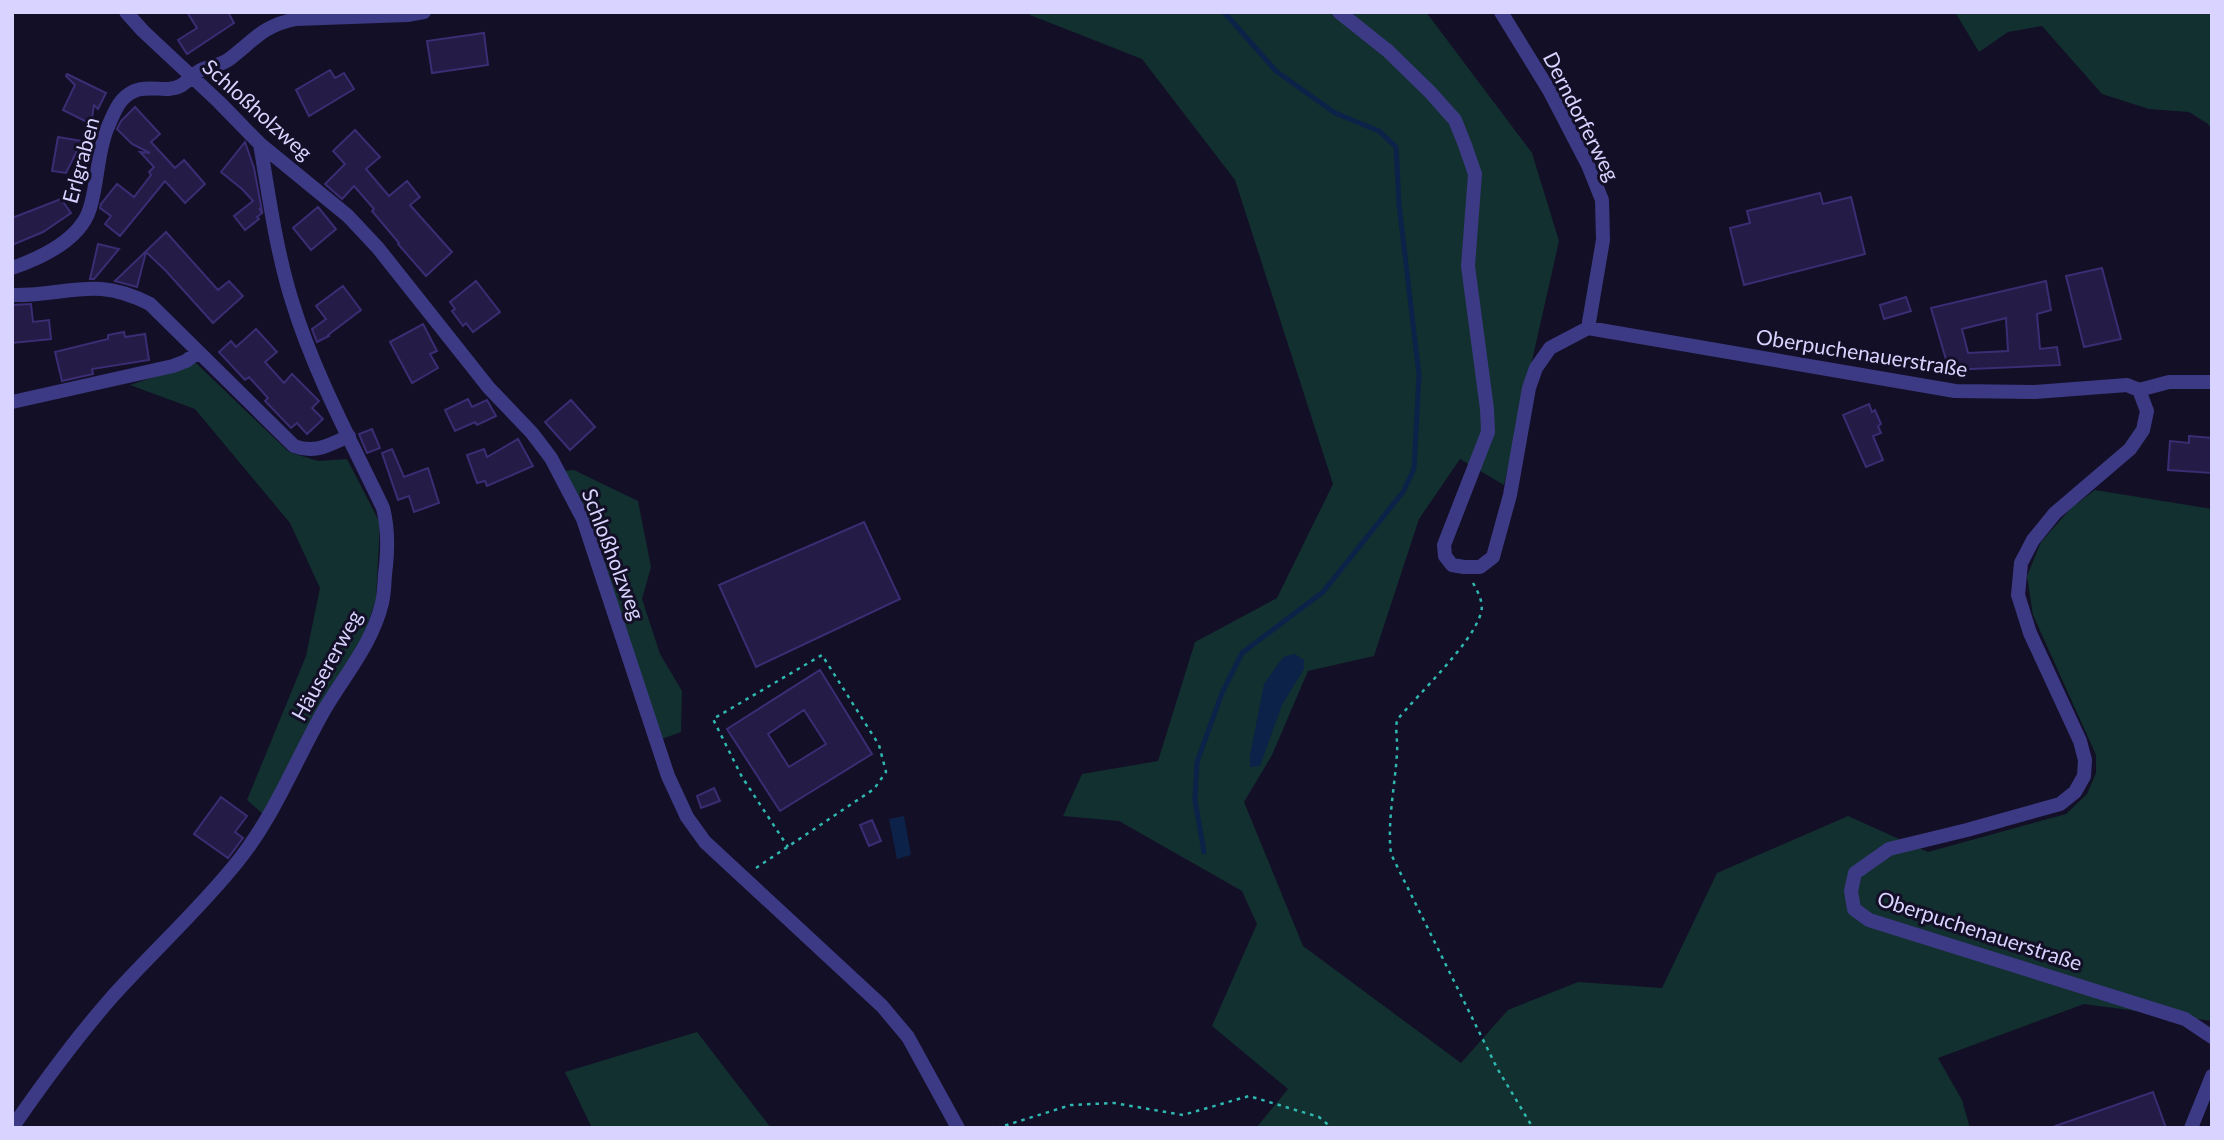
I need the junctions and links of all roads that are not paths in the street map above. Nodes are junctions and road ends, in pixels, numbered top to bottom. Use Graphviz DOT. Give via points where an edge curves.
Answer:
graph roads {
  1 [pos="126,12"];
  2 [pos="424,12"];
  3 [pos="1339,12"];
  4 [pos="1501,12"];
  5 [pos="190,77"];
  6 [pos="260,144"];
  7 [pos="12,268"];
  8 [pos="12,295"];
  9 [pos="1588,328"];
  10 [pos="197,353"];
  11 [pos="2212,382"];
  12 [pos="2139,390"];
  13 [pos="12,402"];
  14 [pos="349,436"];
  15 [pos="2212,1037"];
  16 [pos="2212,1076"];
  17 [pos="12,1128"];
  18 [pos="958,1128"];
  19 [pos="2192,1128"];
  1 -- 5 [label="street, Schloßholzweg"];
  2 -- 5 [label="street, Erlgraben" via="284,22 254,36 228,60"];
  3 -- 9 [label="street" via="1388,51 1455,120 1475,174 1468,266 1488,432 1444,545 1452,565 1480,567 1493,557 1536,368 1550,348"];
  4 -- 9 [label="street, Derndorferweg" via="1549,90 1602,200 1603,240"];
  5 -- 6 [label="street, Schloßholzweg"];
  5 -- 7 [label="street, Erlgraben" via="180,86 149,87 122,100 103,139 83,224 55,248"];
  6 -- 14 [label="street, Häusererweg" via="292,301"];
  6 -- 18 [label="street, Schloßholzweg" via="356,224 551,458 583,519 668,776 687,817 742,878 882,1006 908,1037"];
  8 -- 10 [label="street" via="90,287 131,294 150,304"];
  9 -- 12 [label="street, Oberpuchenauerstraße" via="1955,391 2035,393 2127,385"];
  10 -- 13 [label="street" via="173,366"];
  10 -- 14 [label="street" via="294,446 317,450"];
  11 -- 12 [label="street" via="2169,382"];
  12 -- 15 [label="street, Oberpuchenauerstraße" via="2147,411 2143,430 2130,449 2055,513 2021,563 2018,595 2030,633 2085,760 2084,776 2075,792 2060,804 1889,849 1855,873 1850,891 1854,909 1870,920 2185,1019"];
  14 -- 17 [label="street, Häusererweg" via="387,522 382,602 373,631 256,837 201,905 110,999"];
  16 -- 19 [label="street"];
}
